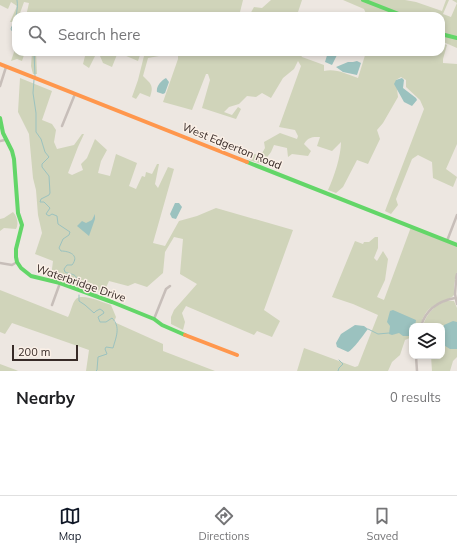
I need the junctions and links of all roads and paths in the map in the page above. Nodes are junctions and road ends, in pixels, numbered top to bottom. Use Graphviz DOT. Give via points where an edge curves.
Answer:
graph roads {
  1 [pos="363,0"];
  2 [pos="394,12"];
  3 [pos="445,35"];
  4 [pos="457,38"];
  5 [pos="0,64"];
  6 [pos="6,67"];
  7 [pos="0,86"];
  8 [pos="75,94"];
  9 [pos="0,118"];
  10 [pos="62,126"];
  11 [pos="2,141"];
  12 [pos="457,216"];
  13 [pos="447,241"];
  14 [pos="457,245"];
  15 [pos="17,262"];
  16 [pos="0,263"];
  17 [pos="457,274"];
  18 [pos="457,281"];
  19 [pos="60,283"];
  20 [pos="170,286"];
  21 [pos="455,298"];
  22 [pos="457,304"];
  23 [pos="52,305"];
  24 [pos="154,319"];
  25 [pos="422,323"];
  26 [pos="236,355"];
  27 [pos="416,359"];
  28 [pos="417,371"];
  1 -- 2 [label="street"];
  3 -- 4 [label="street"];
  5 -- 6 [label="street, West Edgerton Road"];
  6 -- 7 [label="street"];
  6 -- 8 [label="street, West Edgerton Road"];
  8 -- 10 [label="street"];
  8 -- 13 [label="street, West Edgerton Road"];
  9 -- 11 [label="street"];
  11 -- 15 [label="street" via="13,150 18,213 22,225 16,250"];
  12 -- 13 [label="street"];
  13 -- 14 [label="street, West Edgerton Road"];
  15 -- 16 [label="street" via="12,265"];
  15 -- 19 [label="street, Waterbridge Drive" via="31,276"];
  17 -- 18 [label="street"];
  18 -- 21 [label="street"];
  19 -- 23 [label="street"];
  19 -- 24 [label="street, Waterbridge Drive"];
  20 -- 24 [label="street" via="166,289"];
  21 -- 22 [label="street"];
  21 -- 25 [label="street" via="433,307"];
  24 -- 26 [label="street, Waterbridge Drive" via="178,332"];
  27 -- 28 [label="street"];
}
